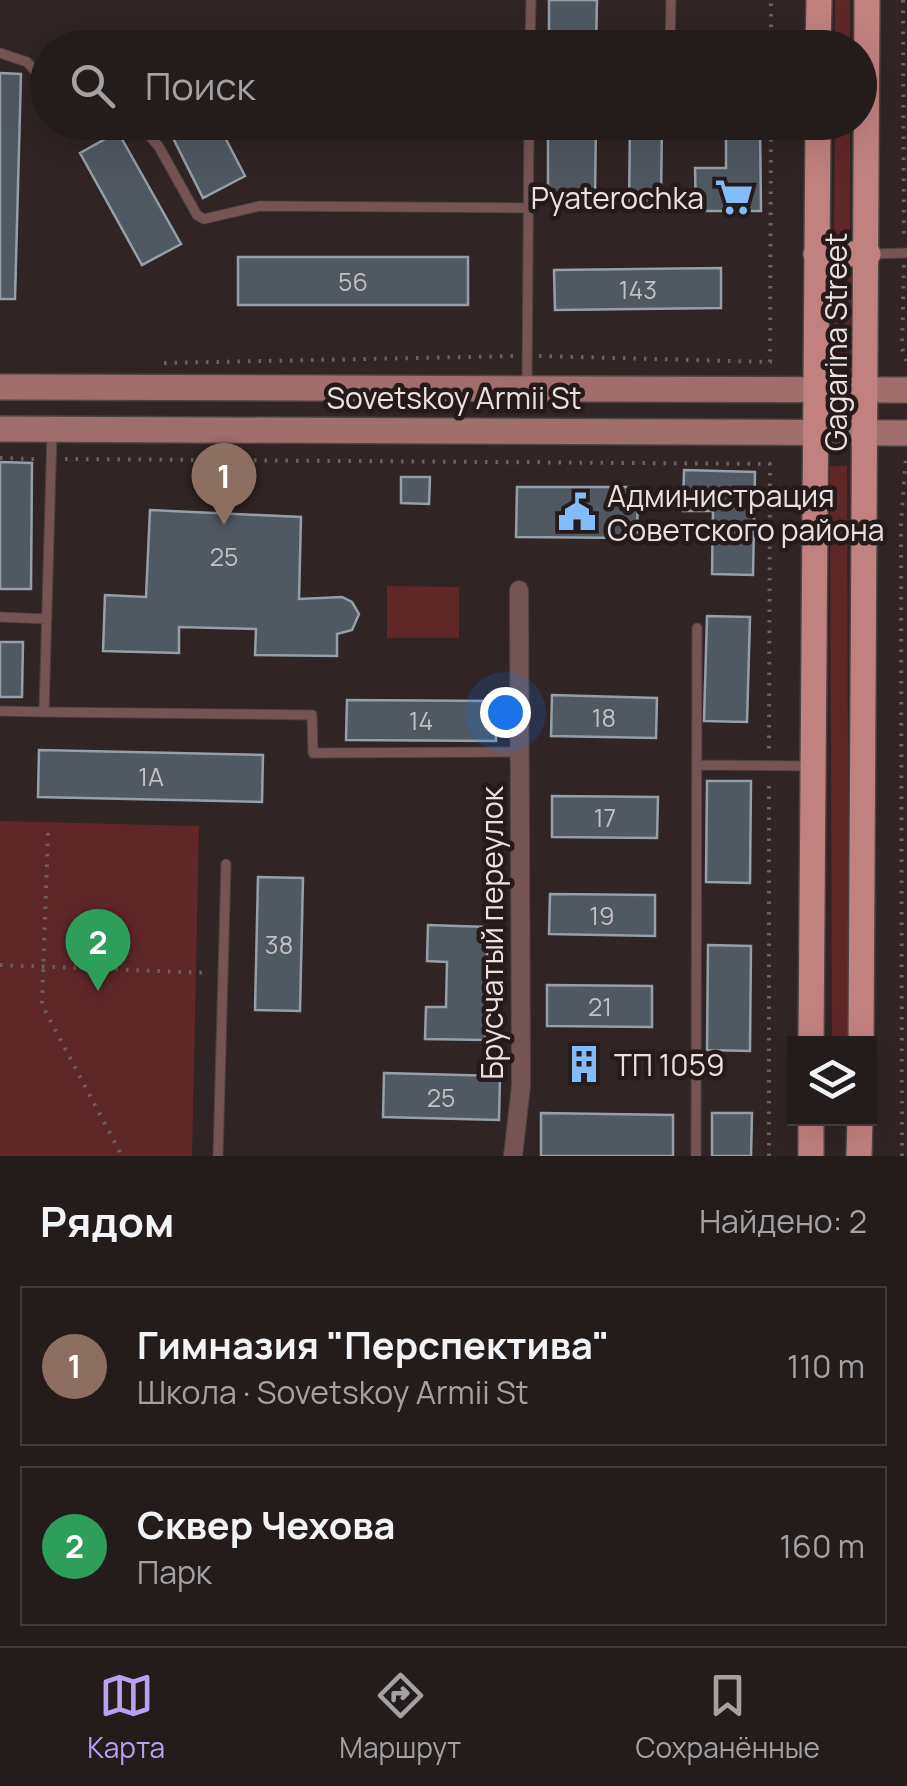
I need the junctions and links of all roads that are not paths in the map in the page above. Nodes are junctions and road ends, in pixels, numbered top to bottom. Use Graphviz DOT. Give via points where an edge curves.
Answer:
graph roads {
  1 [pos="531,0"];
  2 [pos="671,0"];
  3 [pos="819,0"];
  4 [pos="867,0"];
  5 [pos="530,30"];
  6 [pos="670,30"];
  7 [pos="818,30"];
  8 [pos="867,30"];
  9 [pos="0,53"];
  10 [pos="30,66"];
  11 [pos="153,140"];
  12 [pos="529,140"];
  13 [pos="818,140"];
  14 [pos="868,140"];
  15 [pos="528,208"];
  16 [pos="906,253"];
  17 [pos="816,254"];
  18 [pos="868,254"];
  19 [pos="0,387"];
  20 [pos="205,387"];
  21 [pos="526,388"];
  22 [pos="814,390"];
  23 [pos="907,390"];
  24 [pos="868,391"];
  25 [pos="0,429"];
  26 [pos="52,429"];
  27 [pos="205,430"];
  28 [pos="814,432"];
  29 [pos="868,433"];
  30 [pos="907,433"];
  31 [pos="519,590"];
  32 [pos="0,617"];
  33 [pos="47,619"];
  34 [pos="697,628"];
  35 [pos="0,711"];
  36 [pos="44,712"];
  37 [pos="518,752"];
  38 [pos="698,766"];
  39 [pos="811,766"];
  40 [pos="226,864"];
  41 [pos="811,1036"];
  42 [pos="861,1036"];
  43 [pos="811,1126"];
  44 [pos="860,1126"];
  45 [pos="218,1156"];
  46 [pos="514,1156"];
  47 [pos="696,1156"];
  48 [pos="811,1156"];
  49 [pos="859,1156"];
  1 -- 5 [label="lane"];
  2 -- 6 [label="lane"];
  3 -- 7 [label="main road"];
  4 -- 8 [label="main road, Gagarina Street"];
  9 -- 10 [label="lane"];
  11 -- 15 [label="lane" via="204,219 260,206"];
  12 -- 15 [label="lane"];
  13 -- 17 [label="main road, Gagarina Street"];
  14 -- 18 [label="main road, Gagarina Street"];
  15 -- 21 [label="lane"];
  16 -- 18 [label="lane"];
  17 -- 18 [label="main road"];
  17 -- 22 [label="main road, Gagarina Street"];
  18 -- 24 [label="main road, Gagarina Street"];
  19 -- 20 [label="main road, Sovetskoy Armii St"];
  20 -- 21 [label="main road, Sovetskoy Armii St"];
  20 -- 27 [label="main road"];
  21 -- 22 [label="main road, Sovetskoy Armii St"];
  22 -- 24 [label="main road, Sovetskoy Armii St"];
  22 -- 28 [label="main road, Gagarina Street"];
  23 -- 24 [label="main road, Sovetskoy Armii St"];
  24 -- 29 [label="main road, Gagarina Street"];
  25 -- 26 [label="main road, Sovetskoy Armii St"];
  26 -- 27 [label="main road, Sovetskoy Armii St"];
  26 -- 33 [label="lane"];
  27 -- 28 [label="main road, Sovetskoy Armii St"];
  28 -- 29 [label="main road, Sovetskoy Armii St"];
  28 -- 39 [label="main road, Gagarina Street"];
  29 -- 30 [label="main road, Sovetskoy Armii St"];
  29 -- 42 [label="main road, Gagarina Street"];
  31 -- 37 [label="street, Брусчатый переулок"];
  32 -- 33 [label="lane"];
  33 -- 36 [label="lane"];
  34 -- 38 [label="lane"];
  35 -- 36 [label="lane"];
  36 -- 37 [label="lane" via="312,715 313,753"];
  37 -- 46 [label="street, Брусчатый переулок" via="521,1086"];
  38 -- 39 [label="lane"];
  38 -- 47 [label="lane"];
  39 -- 41 [label="main road, Gagarina Street"];
  40 -- 45 [label="lane"];
  43 -- 48 [label="main road"];
  44 -- 49 [label="main road"];
}
